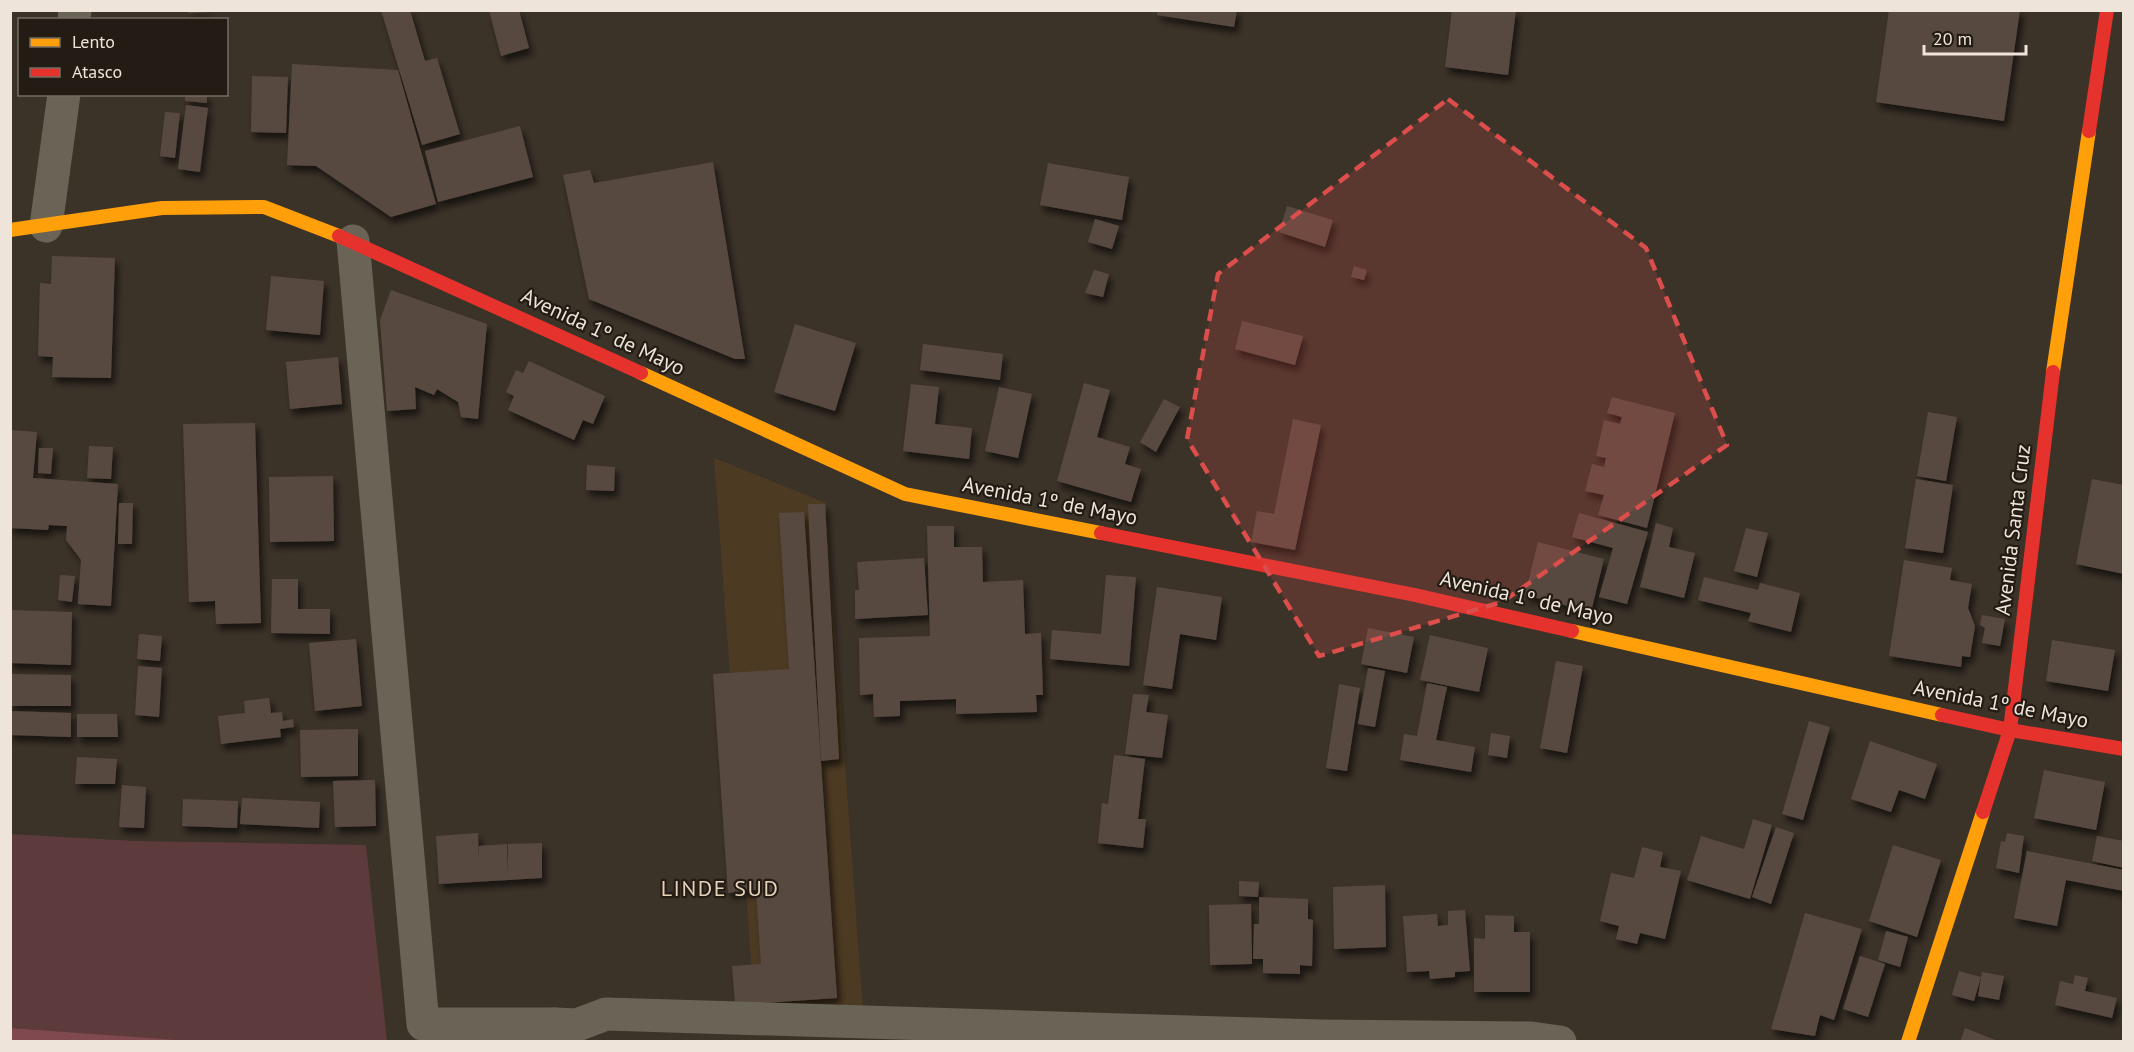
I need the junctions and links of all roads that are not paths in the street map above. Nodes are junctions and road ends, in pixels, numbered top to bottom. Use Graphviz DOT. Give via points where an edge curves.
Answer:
graph roads {
  1 [pos="2107,10"];
  2 [pos="64,96"];
  3 [pos="46,226"];
  4 [pos="10,230"];
  5 [pos="353,241"];
  6 [pos="2010,730"];
  7 [pos="2124,749"];
  8 [pos="552,1033"];
  9 [pos="1560,1041"];
  10 [pos="1908,1041"];
  1 -- 6 [label="main road, Avenida Santa Cruz" via="2053,373"];
  2 -- 3 [label="street"];
  3 -- 4 [label="main road, Avenida 1º de Mayo"];
  3 -- 5 [label="main road, Avenida 1º de Mayo" via="162,208 264,207"];
  5 -- 6 [label="main road, Avenida 1º de Mayo" via="905,494 1415,595"];
  5 -- 8 [label="street" via="423,1024"];
  6 -- 7 [label="main road, Avenida 1º de Mayo"];
  6 -- 10 [label="main road, Avenida Santa Cruz"];
  8 -- 9 [label="street" via="606,1014"];
}
